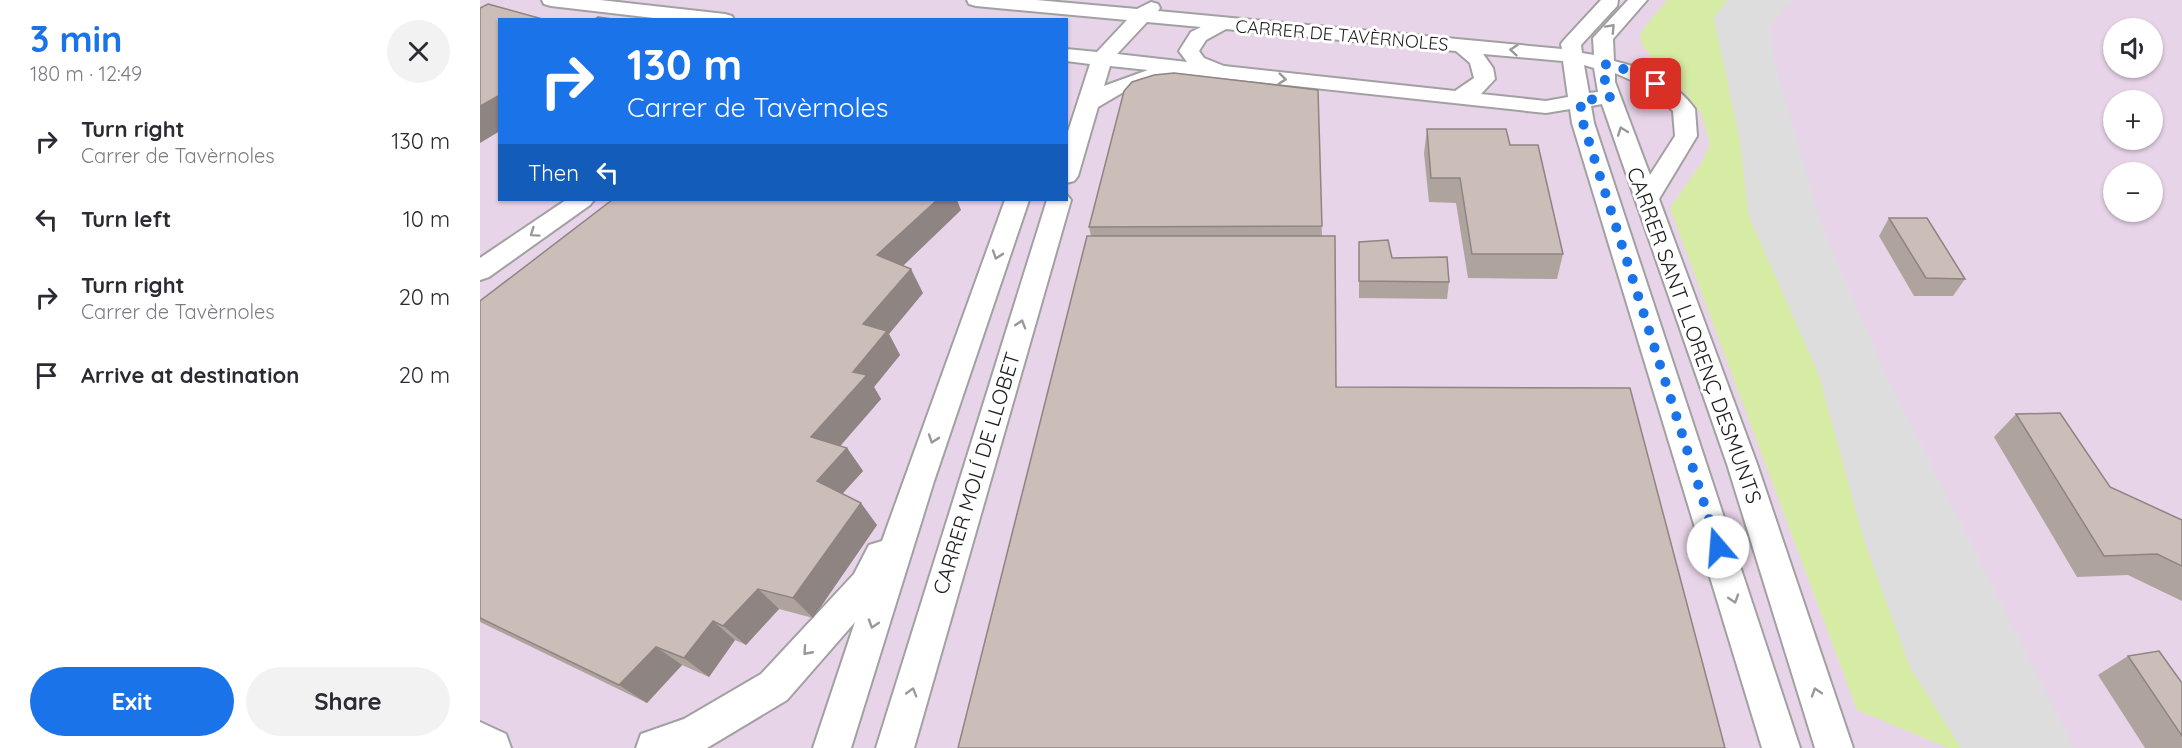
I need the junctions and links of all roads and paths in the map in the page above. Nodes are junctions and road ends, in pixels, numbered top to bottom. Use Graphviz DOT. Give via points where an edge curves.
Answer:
graph roads {
  1 [pos="551,0"];
  2 [pos="976,0"];
  3 [pos="1164,0"];
  4 [pos="1190,0"];
  5 [pos="1612,0"];
  6 [pos="1638,0"];
  7 [pos="1001,3"];
  8 [pos="1135,8"];
  9 [pos="1109,14"];
  10 [pos="708,18"];
  11 [pos="1023,18"];
  12 [pos="1222,24"];
  13 [pos="1462,46"];
  14 [pos="1572,56"];
  15 [pos="1069,58"];
  16 [pos="1102,58"];
  17 [pos="1604,64"];
  18 [pos="1177,68"];
  19 [pos="1224,73"];
  20 [pos="1460,97"];
  21 [pos="1610,97"];
  22 [pos="1089,104"];
  23 [pos="1582,112"];
  24 [pos="1068,170"];
  25 [pos="1647,199"];
  26 [pos="581,201"];
  27 [pos="1017,201"];
  28 [pos="1059,201"];
  29 [pos="480,271"];
  30 [pos="918,481"];
  31 [pos="480,741"];
  32 [pos="492,748"];
  33 [pos="655,748"];
  34 [pos="832,748"];
  35 [pos="895,748"];
  36 [pos="1781,748"];
  37 [pos="1834,748"];
  1 -- 10 [label="street"];
  2 -- 7 [label="street, CARRER DE TAVÈRNOLES"];
  3 -- 8 [label="street"];
  4 -- 12 [label="street, CARRER DE TAVÈRNOLES" via="1195,8"];
  5 -- 14 [label="street" via="1571,45"];
  17 -- 6 [label="street, CARRER SANT LLORENÇ DESMUNTS, one-way" via="1603,38"];
  7 -- 9 [label="street, CARRER DE TAVÈRNOLES"];
  7 -- 11 [label="street, CARRER DE TAVÈRNOLES" via="1021,9"];
  8 -- 9 [label="street, CARRER DE TAVÈRNOLES"];
  8 -- 12 [label="street, CARRER DE TAVÈRNOLES"];
  8 -- 16 [label="street"];
  9 -- 15 [label="street"];
  12 -- 13 [label="street, CARRER DE TAVÈRNOLES"];
  12 -- 19 [label="street, CARRER DE TAVÈRNOLES" via="1198,36 1189,51 1197,63"];
  14 -- 13 [label="street, CARRER DE TAVÈRNOLES, one-way"];
  13 -- 20 [label="street, CARRER DE TAVÈRNOLES" via="1475,56 1484,69 1485,79"];
  14 -- 17 [label="street, CARRER DE TAVÈRNOLES"];
  14 -- 23 [label="street, CARRER SANT LLORENÇ DESMUNTS"];
  15 -- 16 [label="street, CARRER DE TAVÈRNOLES"];
  16 -- 18 [label="street, CARRER DE TAVÈRNOLES"];
  16 -- 22 [label="street"];
  17 -- 21 [label="street, CARRER SANT LLORENÇ DESMUNTS"];
  17 -- 25 [label="street, CARRER DE TAVÈRNOLES" via="1656,84 1684,109 1686,136"];
  18 -- 19 [label="street, CARRER DE TAVÈRNOLES"];
  18 -- 22 [label="street, CARRER DE TAVÈRNOLES" via="1120,86"];
  19 -- 20 [label="street, CARRER DE TAVÈRNOLES, one-way"];
  20 -- 23 [label="street, CARRER DE TAVÈRNOLES"];
  21 -- 23 [label="street"];
  25 -- 21 [label="street, CARRER SANT LLORENÇ DESMUNTS, one-way"];
  22 -- 24 [label="street"];
  23 -- 36 [label="street, CARRER SANT LLORENÇ DESMUNTS, one-way"];
  37 -- 25 [label="street, CARRER SANT LLORENÇ DESMUNTS, one-way" via="1742,464"];
  26 -- 29 [label="street, one-way"];
  27 -- 30 [label="street, one-way"];
  35 -- 28 [label="street, CARRER MOLÍ DE LLOBET, one-way"];
  30 -- 33 [label="street, one-way" via="866,585 774,687 693,735"];
  30 -- 34 [label="street, one-way"];
  31 -- 32 [label="street"];
}
